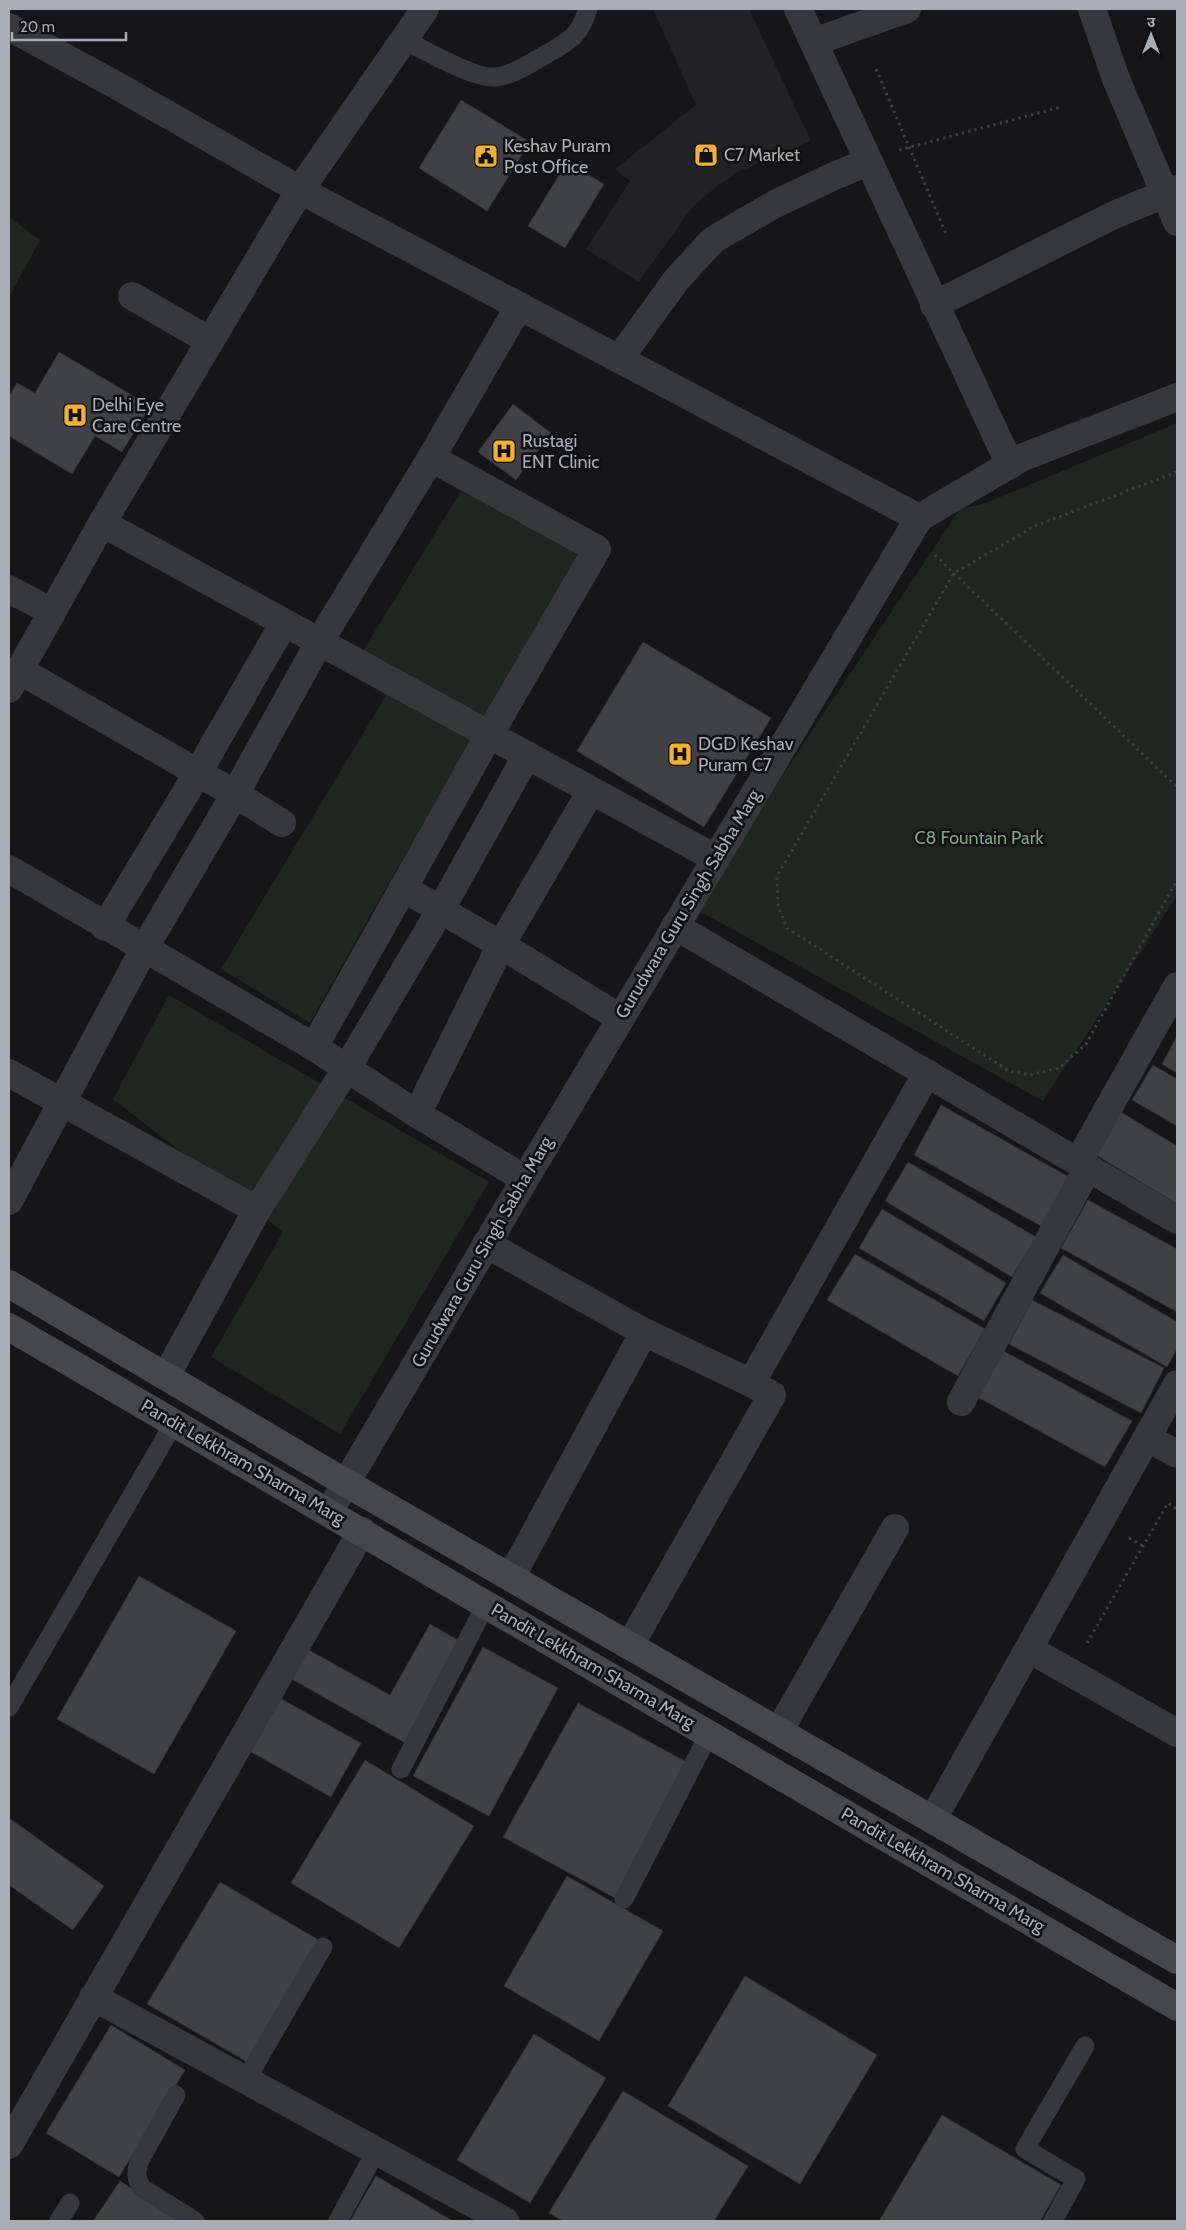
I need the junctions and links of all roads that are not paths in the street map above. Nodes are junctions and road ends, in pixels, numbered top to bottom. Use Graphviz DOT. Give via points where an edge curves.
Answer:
graph roads {
  1 [pos="425,9"];
  2 [pos="588,9"];
  3 [pos="798,9"];
  4 [pos="907,9"];
  5 [pos="1092,9"];
  6 [pos="9,27"];
  7 [pos="404,40"];
  8 [pos="814,42"];
  9 [pos="868,162"];
  10 [pos="300,190"];
  11 [pos="1171,191"];
  12 [pos="1177,222"];
  13 [pos="132,296"];
  14 [pos="934,305"];
  15 [pos="519,306"];
  16 [pos="210,341"];
  17 [pos="619,359"];
  18 [pos="1177,397"];
  19 [pos="431,458"];
  20 [pos="1010,465"];
  21 [pos="919,518"];
  22 [pos="102,523"];
  23 [pos="9,589"];
  24 [pos="52,612"];
  25 [pos="284,623"];
  26 [pos="320,641"];
  27 [pos="14,680"];
  28 [pos="489,735"];
  29 [pos="527,755"];
  30 [pos="197,774"];
  31 [pos="591,791"];
  32 [pos="235,794"];
  33 [pos="282,823"];
  34 [pos="715,858"];
  35 [pos="9,869"];
  36 [pos="403,888"];
  37 [pos="441,909"];
  38 [pos="675,926"];
  39 [pos="105,927"];
  40 [pos="501,945"];
  41 [pos="144,949"];
  42 [pos="1177,986"];
  43 [pos="620,1018"];
  44 [pos="314,1047"];
  45 [pos="347,1068"];
  46 [pos="9,1073"];
  47 [pos="927,1073"];
  48 [pos="61,1102"];
  49 [pos="417,1114"];
  50 [pos="1083,1165"];
  51 [pos="525,1179"];
  52 [pos="9,1201"];
  53 [pos="257,1210"];
  54 [pos="1177,1220"];
  55 [pos="486,1244"];
  56 [pos="9,1284"];
  57 [pos="9,1327"];
  58 [pos="644,1332"];
  59 [pos="166,1376"];
  60 [pos="751,1383"];
  61 [pos="1177,1384"];
  62 [pos="961,1402"];
  63 [pos="174,1423"];
  64 [pos="1147,1438"];
  65 [pos="1177,1454"];
  66 [pos="346,1483"];
  67 [pos="329,1512"];
  68 [pos="895,1528"];
  69 [pos="362,1530"];
  70 [pos="511,1576"];
  71 [pos="486,1604"];
  72 [pos="630,1645"];
  73 [pos="1029,1649"];
  74 [pos="9,1708"];
  75 [pos="779,1731"];
  76 [pos="1177,1733"];
  77 [pos="709,1734"];
  78 [pos="401,1769"];
  79 [pos="933,1819"];
  80 [pos="624,1899"];
  81 [pos="324,1947"];
  82 [pos="1177,1960"];
  83 [pos="93,1997"];
  84 [pos="1177,2007"];
  85 [pos="1085,2046"];
  86 [pos="246,2080"];
  87 [pos="176,2095"];
  88 [pos="9,2146"];
  89 [pos="376,2151"];
  90 [pos="70,2203"];
  91 [pos="60,2221"];
  92 [pos="195,2221"];
  93 [pos="338,2221"];
  94 [pos="505,2221"];
  95 [pos="1053,2221"];
  1 -- 7 [label="street"];
  2 -- 7 [label="lane" via="582,28 565,44 525,66 496,77 472,72"];
  3 -- 8 [label="street"];
  4 -- 8 [label="street"];
  5 -- 11 [label="street" via="1116,79"];
  6 -- 10 [label="street"];
  7 -- 10 [label="street"];
  8 -- 9 [label="street"];
  9 -- 14 [label="street"];
  9 -- 17 [label="street" via="775,204 713,240 677,279"];
  10 -- 15 [label="street"];
  10 -- 16 [label="street"];
  11 -- 12 [label="street"];
  11 -- 14 [label="street" via="1114,215"];
  13 -- 16 [label="street"];
  14 -- 20 [label="street"];
  15 -- 17 [label="street"];
  15 -- 19 [label="street"];
  16 -- 22 [label="street"];
  17 -- 21 [label="street"];
  18 -- 20 [label="street, Gurudwara Guru Singh Sabha Marg"];
  19 -- 26 [label="street"];
  19 -- 28 [label="street" via="597,548"];
  20 -- 21 [label="street, Gurudwara Guru Singh Sabha Marg"];
  21 -- 34 [label="street, Gurudwara Guru Singh Sabha Marg"];
  22 -- 24 [label="street"];
  22 -- 25 [label="street"];
  23 -- 24 [label="street"];
  24 -- 27 [label="street"];
  25 -- 26 [label="street"];
  25 -- 30 [label="street"];
  26 -- 28 [label="street"];
  26 -- 32 [label="street"];
  27 -- 30 [label="street"];
  28 -- 29 [label="street"];
  28 -- 36 [label="street"];
  29 -- 31 [label="street"];
  29 -- 37 [label="street"];
  30 -- 32 [label="street"];
  30 -- 39 [label="street"];
  31 -- 34 [label="street"];
  31 -- 40 [label="street"];
  32 -- 33 [label="street"];
  32 -- 41 [label="street"];
  34 -- 38 [label="street, Gurudwara Guru Singh Sabha Marg"];
  35 -- 39 [label="street"];
  36 -- 37 [label="street"];
  36 -- 44 [label="street"];
  37 -- 40 [label="street"];
  37 -- 45 [label="street"];
  38 -- 43 [label="street, Gurudwara Guru Singh Sabha Marg"];
  38 -- 47 [label="street"];
  39 -- 41 [label="street"];
  40 -- 43 [label="street"];
  40 -- 49 [label="street"];
  41 -- 44 [label="street"];
  41 -- 48 [label="street"];
  42 -- 50 [label="street"];
  43 -- 51 [label="street, Gurudwara Guru Singh Sabha Marg"];
  44 -- 45 [label="street"];
  45 -- 49 [label="street"];
  45 -- 53 [label="street"];
  46 -- 48 [label="street"];
  47 -- 50 [label="street"];
  47 -- 60 [label="street"];
  48 -- 52 [label="street"];
  48 -- 53 [label="street"];
  49 -- 51 [label="street"];
  50 -- 54 [label="street"];
  50 -- 62 [label="street"];
  51 -- 55 [label="street, Gurudwara Guru Singh Sabha Marg"];
  53 -- 59 [label="street"];
  55 -- 58 [label="street"];
  55 -- 66 [label="street, Gurudwara Guru Singh Sabha Marg"];
  56 -- 59 [label="main road, Pandit Lekkhram Sharma Marg"];
  57 -- 63 [label="main road, Pandit Lekkhram Sharma Marg"];
  58 -- 60 [label="street"];
  58 -- 70 [label="street"];
  59 -- 66 [label="main road, Pandit Lekkhram Sharma Marg"];
  60 -- 72 [label="street" via="772,1395"];
  61 -- 64 [label="street"];
  63 -- 67 [label="main road, Pandit Lekkhram Sharma Marg"];
  63 -- 74 [label="lane"];
  64 -- 65 [label="street"];
  64 -- 73 [label="street"];
  66 -- 67 [label="street, Gurudwara Guru Singh Sabha Marg"];
  66 -- 70 [label="main road, Pandit Lekkhram Sharma Marg"];
  67 -- 69 [label="main road, Pandit Lekkhram Sharma Marg"];
  68 -- 75 [label="street"];
  69 -- 71 [label="main road, Pandit Lekkhram Sharma Marg"];
  69 -- 83 [label="street"];
  70 -- 72 [label="main road, Pandit Lekkhram Sharma Marg"];
  71 -- 77 [label="main road, Pandit Lekkhram Sharma Marg"];
  71 -- 78 [label="lane"];
  72 -- 75 [label="main road, Pandit Lekkhram Sharma Marg"];
  73 -- 76 [label="street"];
  73 -- 79 [label="street"];
  75 -- 79 [label="main road, Pandit Lekkhram Sharma Marg"];
  77 -- 80 [label="lane"];
  77 -- 84 [label="main road, Pandit Lekkhram Sharma Marg"];
  79 -- 82 [label="main road, Pandit Lekkhram Sharma Marg"];
  81 -- 86 [label="lane"];
  83 -- 86 [label="street"];
  83 -- 88 [label="street"];
  85 -- 95 [label="lane" via="1025,2149 1076,2180"];
  86 -- 89 [label="street"];
  87 -- 92 [label="lane" via="140,2160 137,2180 142,2188"];
  89 -- 93 [label="lane"];
  89 -- 94 [label="street"];
  90 -- 91 [label="lane"];
}
